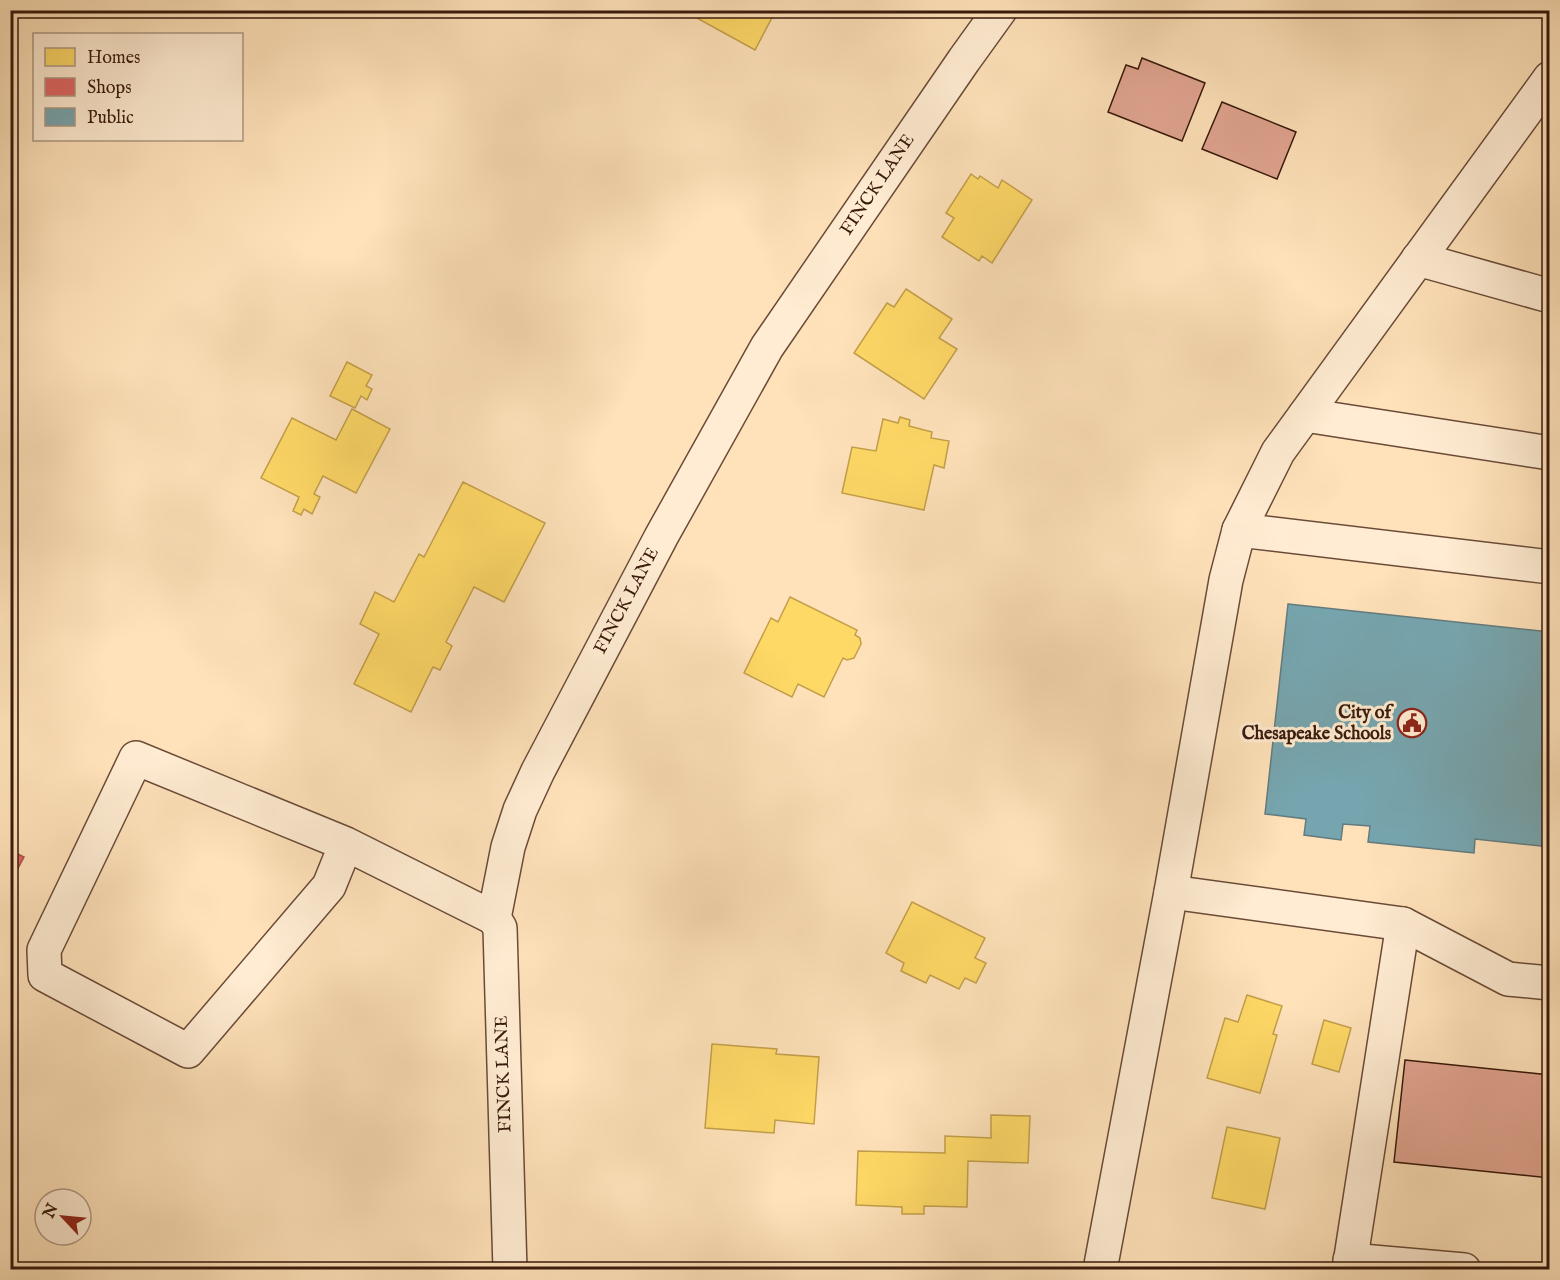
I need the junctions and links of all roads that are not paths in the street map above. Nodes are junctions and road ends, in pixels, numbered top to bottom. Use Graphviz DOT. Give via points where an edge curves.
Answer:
graph roads {
  1 [pos="1000,10"];
  2 [pos="1550,78"];
  3 [pos="1418,259"];
  4 [pos="1550,296"];
  5 [pos="1305,415"];
  6 [pos="1550,453"];
  7 [pos="1239,530"];
  8 [pos="1550,567"];
  9 [pos="346,844"];
  10 [pos="1171,892"];
  11 [pos="494,918"];
  12 [pos="1403,924"];
  13 [pos="1550,983"];
  14 [pos="1350,1265"];
  15 [pos="510,1269"];
  16 [pos="1100,1269"];
  17 [pos="1464,1269"];
  1 -- 11 [label="street, FINCK LANE" via="767,347 739,396 538,771 508,847"];
  2 -- 3 [label="street"];
  3 -- 4 [label="street"];
  3 -- 5 [label="street"];
  5 -- 6 [label="street"];
  5 -- 7 [label="street" via="1278,452"];
  7 -- 8 [label="street"];
  7 -- 10 [label="street" via="1226,580"];
  9 -- 9 [label="street" via="136,758 44,950 45,975 188,1051 329,886"];
  9 -- 11 [label="street"];
  10 -- 12 [label="street"];
  10 -- 16 [label="street"];
  11 -- 15 [label="street, FINCK LANE" via="500,928"];
  12 -- 13 [label="street" via="1508,979"];
  12 -- 14 [label="street"];
  14 -- 17 [label="street"];
}
